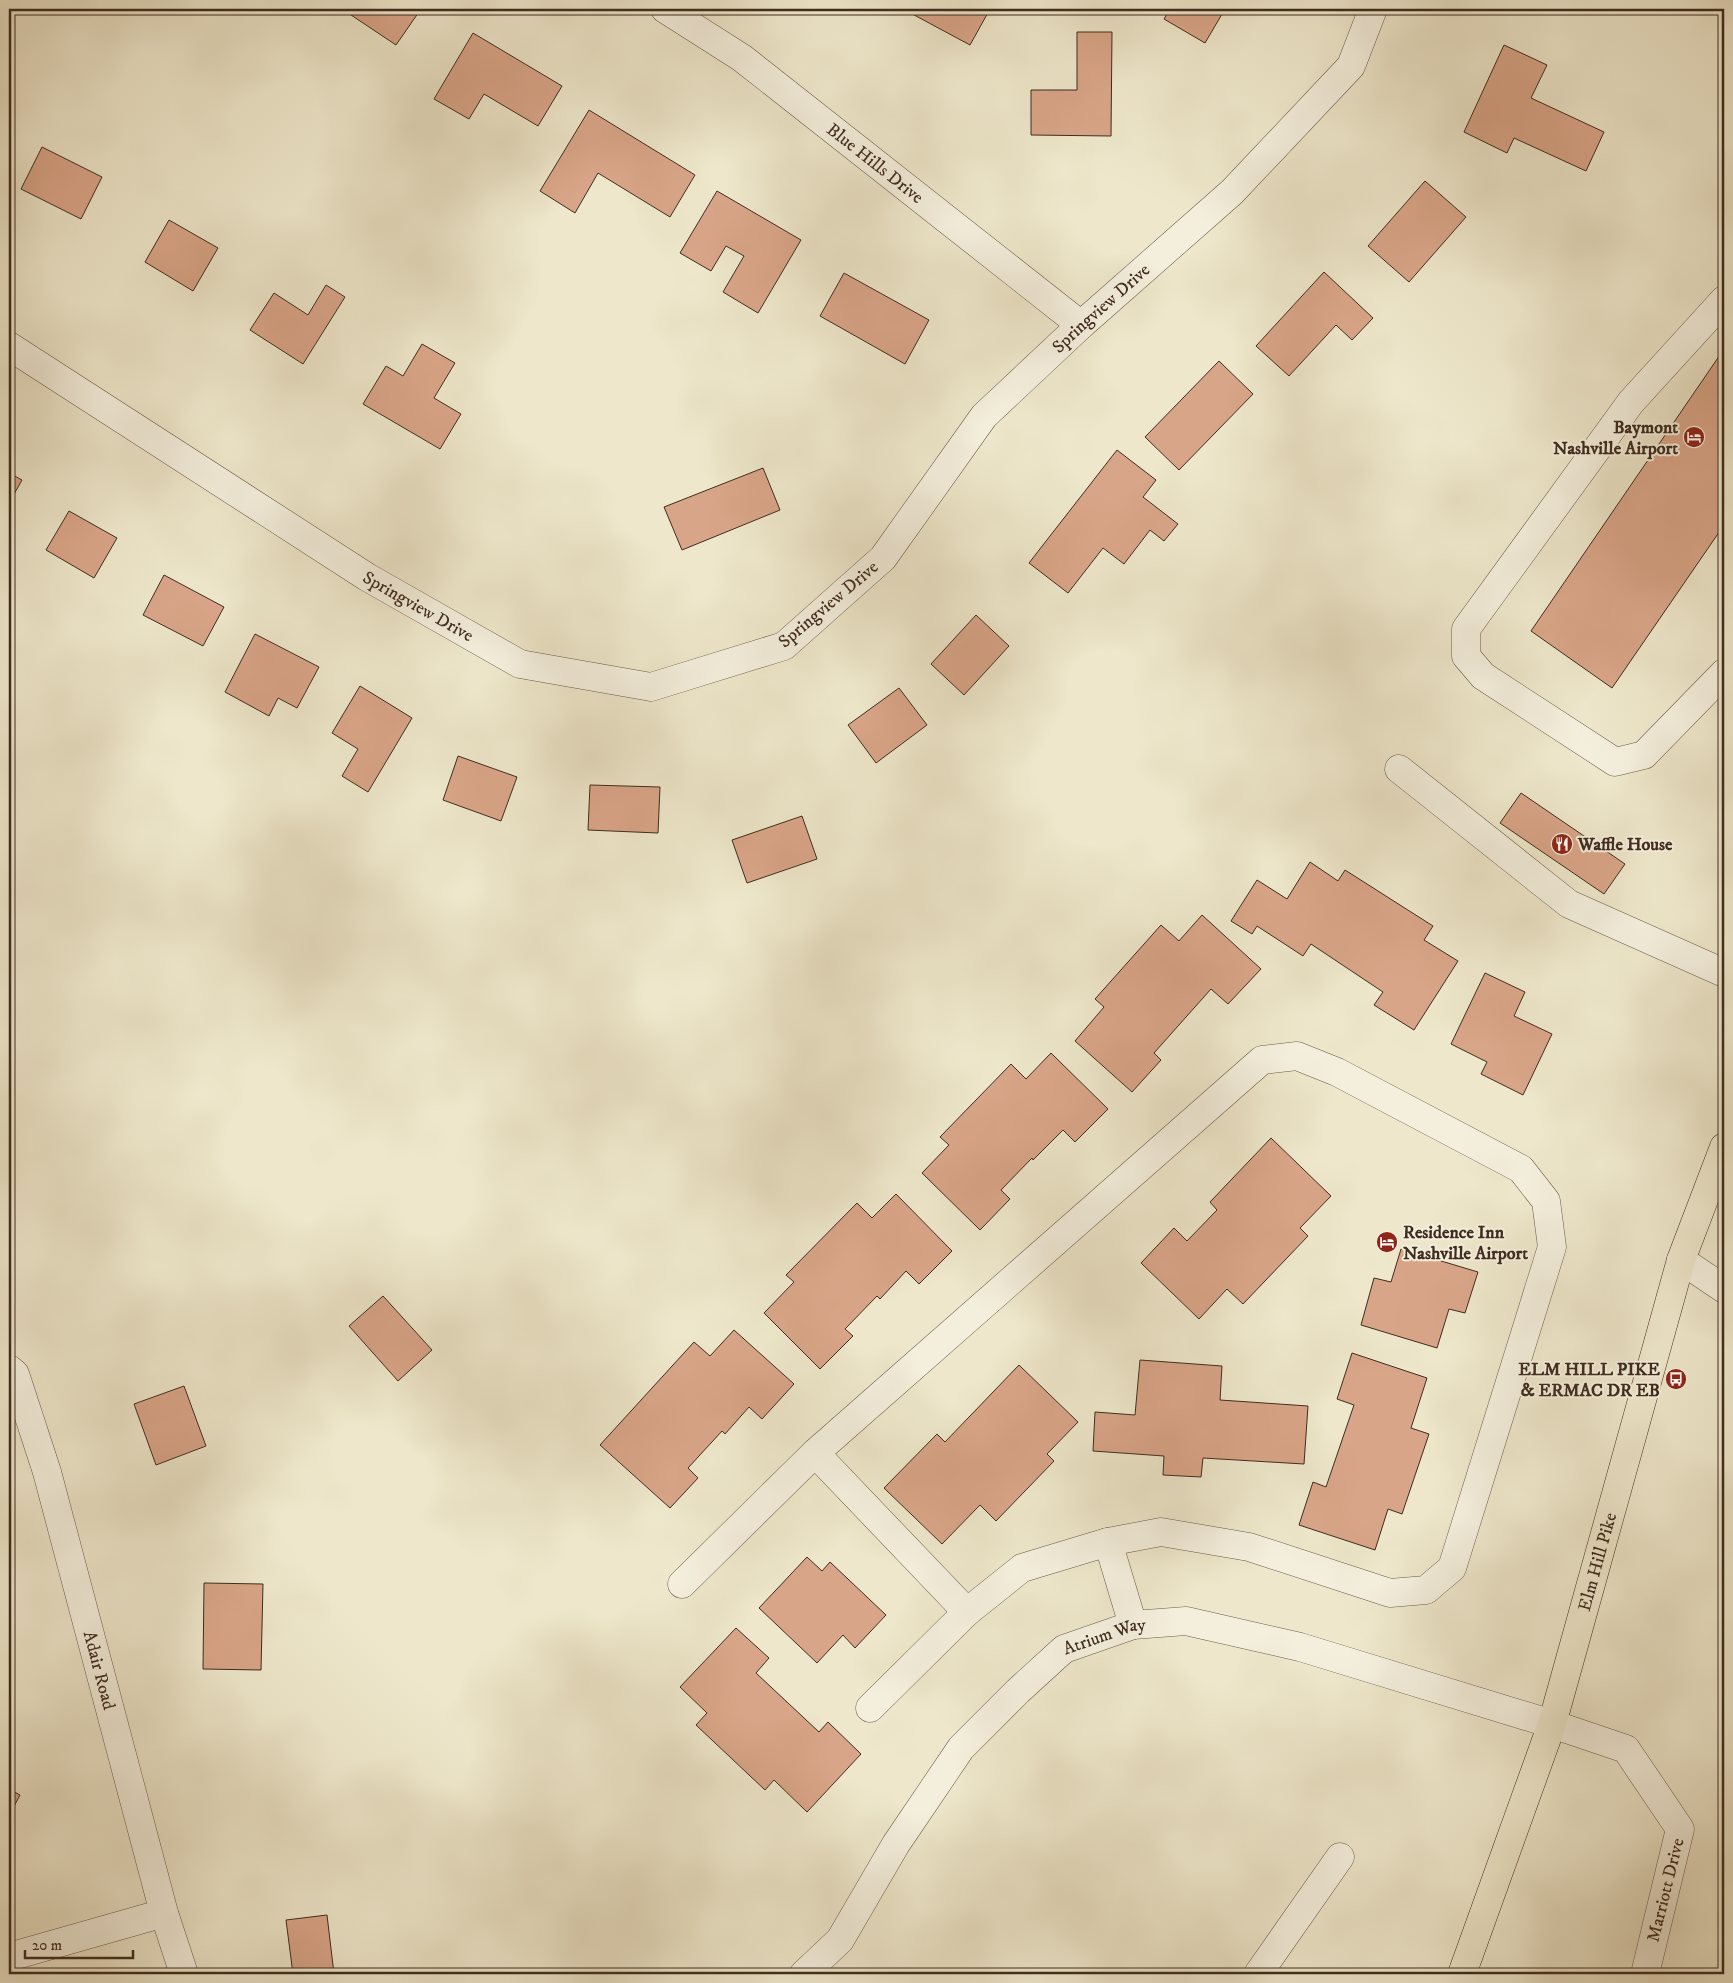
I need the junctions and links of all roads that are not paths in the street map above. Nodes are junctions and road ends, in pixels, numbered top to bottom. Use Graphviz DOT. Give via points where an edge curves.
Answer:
graph roads {
  1 [pos="665,9"];
  2 [pos="1373,9"];
  3 [pos="1724,300"];
  4 [pos="1081,325"];
  5 [pos="9,346"];
  6 [pos="1724,674"];
  7 [pos="1399,768"];
  8 [pos="1724,973"];
  9 [pos="1724,1147"];
  10 [pos="1716,1190"];
  11 [pos="1681,1260"];
  12 [pos="1724,1289"];
  13 [pos="9,1369"];
  14 [pos="815,1453"];
  15 [pos="1108,1542"];
  16 [pos="682,1584"];
  17 [pos="967,1612"];
  18 [pos="1133,1625"];
  19 [pos="870,1708"];
  20 [pos="1552,1724"];
  21 [pos="1340,1857"];
  22 [pos="164,1913"];
  23 [pos="9,1957"];
  24 [pos="184,1974"];
  25 [pos="804,1974"];
  26 [pos="1258,1974"];
  27 [pos="1462,1974"];
  28 [pos="1645,1974"];
  1 -- 4 [label="street, Blue Hills Drive" via="742,58"];
  2 -- 4 [label="street, Springview Drive" via="1351,66 1232,192"];
  3 -- 6 [label="street" via="1631,402 1466,629 1466,656 1483,676 1615,762 1644,755"];
  4 -- 5 [label="street, Springview Drive" via="984,416 883,558 784,646 651,688 520,664 367,577"];
  7 -- 8 [label="street" via="1569,904"];
  9 -- 10 [label="main road, Elm Hill Pike"];
  10 -- 11 [label="main road, Elm Hill Pike"];
  11 -- 12 [label="street"];
  11 -- 20 [label="main road, Elm Hill Pike"];
  13 -- 22 [label="street, Adair Road" via="14,1374 47,1472"];
  14 -- 15 [label="street" via="1262,1060 1297,1056 1337,1072 1522,1169 1546,1201 1552,1248 1452,1568 1426,1590 1390,1593 1249,1547 1161,1532"];
  14 -- 16 [label="street"];
  14 -- 17 [label="street"];
  15 -- 17 [label="street" via="1022,1568"];
  15 -- 18 [label="street"];
  17 -- 19 [label="street"];
  18 -- 20 [label="street, Atrium Way" via="1186,1621 1290,1645"];
  18 -- 25 [label="street, Atrium Way" via="1064,1649 961,1748 896,1844 840,1940"];
  20 -- 27 [label="main road, Elm Hill Pike"];
  20 -- 28 [label="street, Marriott Drive" via="1626,1749 1680,1829"];
  21 -- 26 [label="street"];
  22 -- 23 [label="street"];
  22 -- 24 [label="street, Adair Road"];
}
